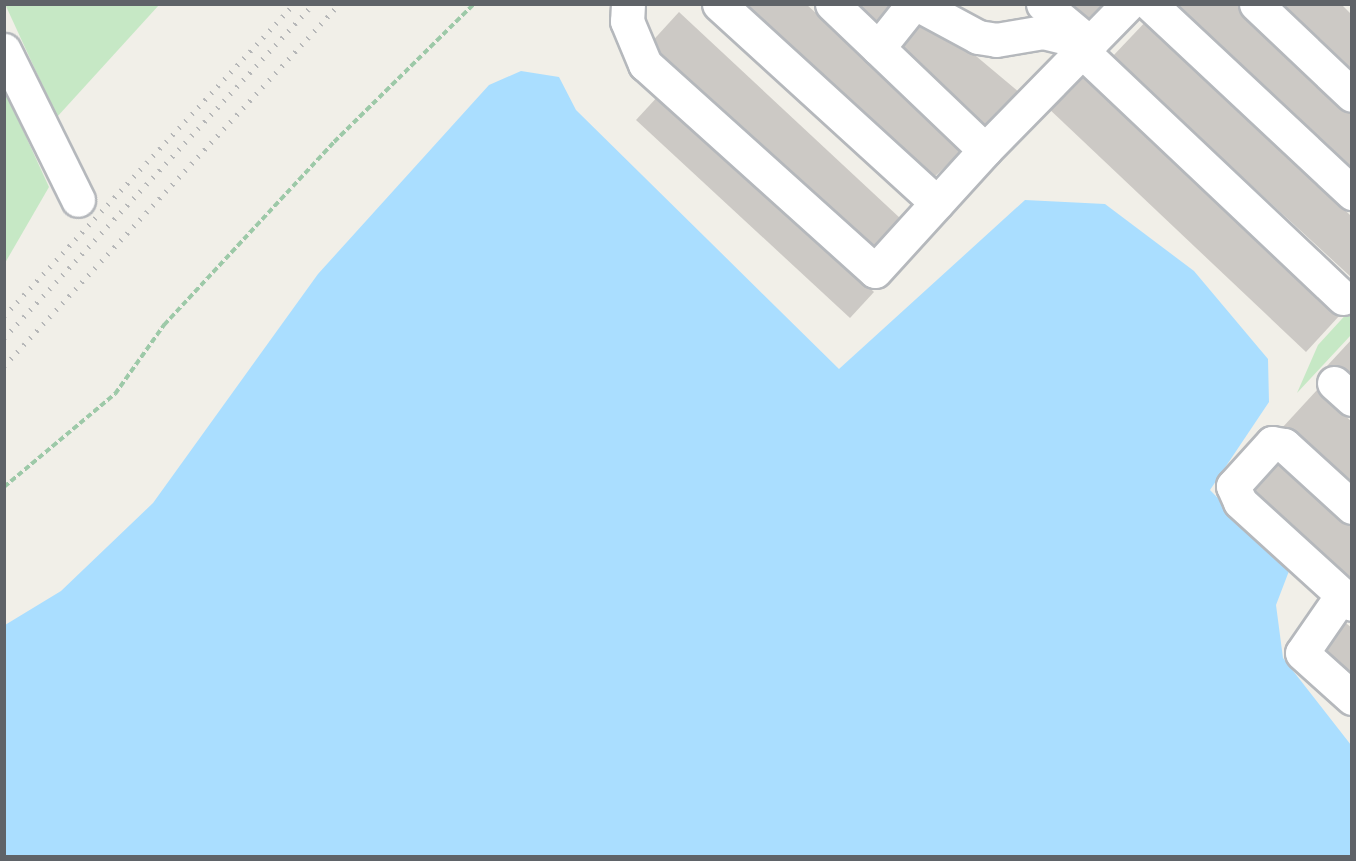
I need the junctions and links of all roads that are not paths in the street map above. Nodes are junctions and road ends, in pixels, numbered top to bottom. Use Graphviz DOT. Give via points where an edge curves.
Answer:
graph roads {
  1 [pos="628,4"];
  2 [pos="718,4"];
  3 [pos="832,4"];
  4 [pos="915,4"];
  5 [pos="1043,4"];
  6 [pos="1128,4"];
  7 [pos="1150,4"];
  8 [pos="1256,4"];
  9 [pos="878,48"];
  10 [pos="1087,48"];
  11 [pos="4,50"];
  12 [pos="1352,95"];
  13 [pos="985,150"];
  14 [pos="1352,193"];
  15 [pos="78,201"];
  16 [pos="937,203"];
  17 [pos="1343,298"];
  18 [pos="1352,507"];
  19 [pos="1347,600"];
  20 [pos="1352,698"];
  1 -- 16 [label="street" via="627,21 645,64 875,272"];
  2 -- 16 [label="street"];
  3 -- 9 [label="street"];
  4 -- 9 [label="street"];
  4 -- 10 [label="street" via="978,37 996,40 1043,32"];
  5 -- 10 [label="street"];
  6 -- 10 [label="street"];
  7 -- 14 [label="street"];
  8 -- 12 [label="street"];
  9 -- 13 [label="street"];
  10 -- 13 [label="street"];
  10 -- 17 [label="street"];
  11 -- 15 [label="street"];
  13 -- 16 [label="street"];
  18 -- 19 [label="street" via="1284,445 1272,443 1233,486 1240,502"];
  19 -- 20 [label="street" via="1302,652"];
}
